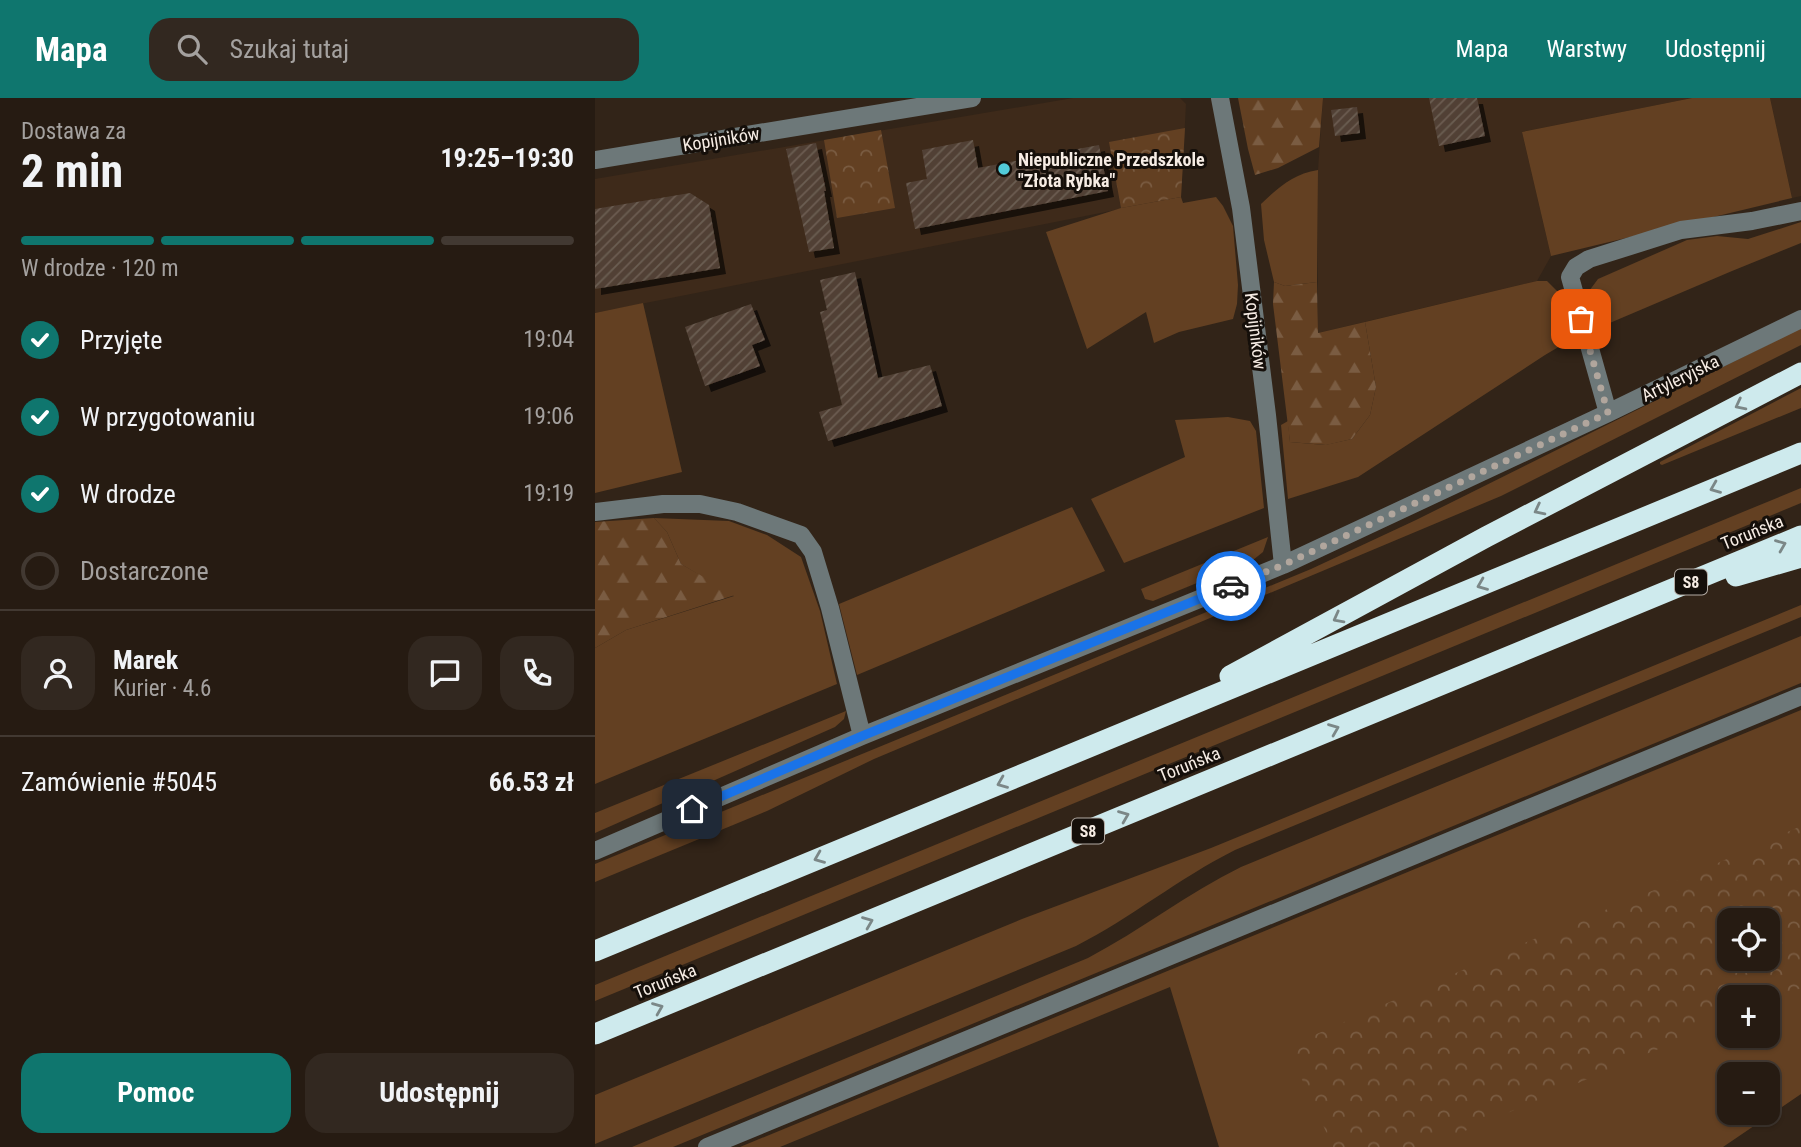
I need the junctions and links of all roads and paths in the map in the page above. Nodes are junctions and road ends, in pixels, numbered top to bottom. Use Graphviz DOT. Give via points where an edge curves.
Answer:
graph roads {
  1 [pos="972,98"];
  2 [pos="1220,98"];
  3 [pos="595,160"];
  4 [pos="1801,211"];
  5 [pos="1801,319"];
  6 [pos="1801,373"];
  7 [pos="1608,413"];
  8 [pos="1801,453"];
  9 [pos="595,512"];
  10 [pos="1801,536"];
  11 [pos="1801,556"];
  12 [pos="1283,565"];
  13 [pos="1581,627"];
  14 [pos="1801,696"];
  15 [pos="862,736"];
  16 [pos="1065,757"];
  17 [pos="595,851"];
  18 [pos="595,951"];
  19 [pos="595,1034"];
  20 [pos="707,1147"];
  1 -- 3 [label="street, Kopijników"];
  2 -- 12 [label="street, Kopijników" via="1241,208"];
  4 -- 7 [label="street" via="1681,230 1589,259 1576,268 1570,277"];
  5 -- 7 [label="street, Artyleryjska"];
  6 -- 16 [label="highway, one-way" via="1217,683"];
  7 -- 12 [label="street, Artyleryjska"];
  8 -- 16 [label="highway, one-way"];
  9 -- 15 [label="street" via="700,503 801,534 813,552 830,608"];
  13 -- 10 [label="highway, Toruńska / S8, one-way"];
  11 -- 13 [label="highway"];
  12 -- 15 [label="street, Artyleryjska"];
  19 -- 13 [label="highway, Toruńska / S8, one-way"];
  14 -- 20 [label="street"];
  15 -- 17 [label="street, Artyleryjska"];
  16 -- 18 [label="highway, one-way"];
}
